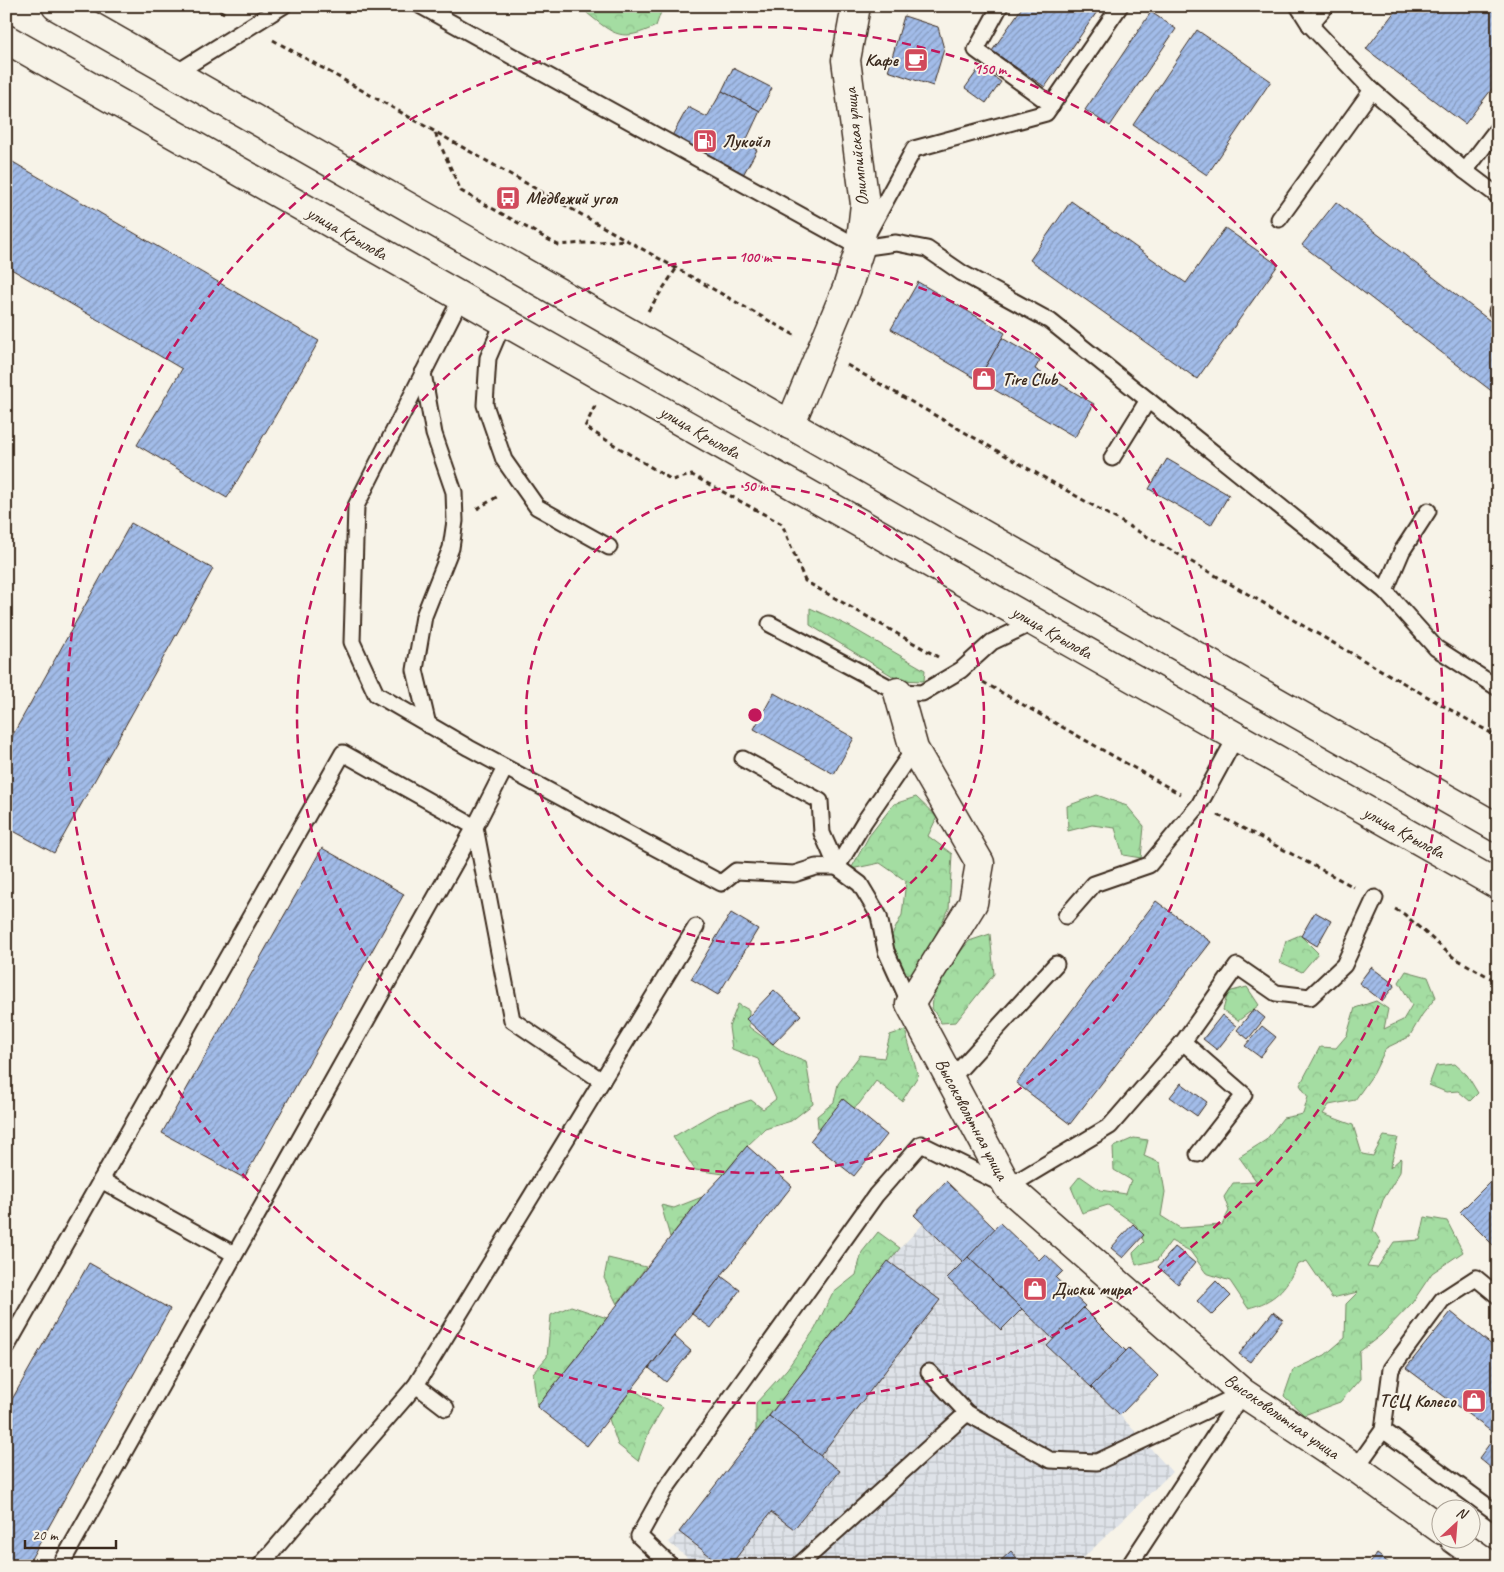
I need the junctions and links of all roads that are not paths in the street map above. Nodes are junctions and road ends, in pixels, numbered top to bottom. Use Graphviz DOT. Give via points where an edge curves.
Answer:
graph roads {
  1 [pos="56,6"];
  2 [pos="283,6"];
  3 [pos="420,6"];
  4 [pos="856,6"];
  5 [pos="1000,6"];
  6 [pos="1120,6"];
  7 [pos="1298,6"];
  8 [pos="1326,6"];
  9 [pos="1310,25"];
  10 [pos="6,39"];
  11 [pos="176,73"];
  12 [pos="1372,90"];
  13 [pos="1052,105"];
  14 [pos="1498,128"];
  15 [pos="1465,171"];
  16 [pos="1498,196"];
  17 [pos="1279,219"];
  18 [pos="860,248"];
  19 [pos="461,298"];
  20 [pos="503,322"];
  21 [pos="423,373"];
  22 [pos="1148,400"];
  23 [pos="790,425"];
  24 [pos="1112,458"];
  25 [pos="1428,511"];
  26 [pos="609,547"];
  27 [pos="1385,591"];
  28 [pos="1034,622"];
  29 [pos="770,624"];
  30 [pos="1498,688"];
  31 [pos="898,692"];
  32 [pos="428,725"];
  33 [pos="1236,737"];
  34 [pos="914,749"];
  35 [pos="743,759"];
  36 [pos="505,768"];
  37 [pos="475,827"];
  38 [pos="1498,828"];
  39 [pos="838,867"];
  40 [pos="1498,884"];
  41 [pos="1374,898"];
  42 [pos="1066,916"];
  43 [pos="696,928"];
  44 [pos="1056,964"];
  45 [pos="910,1004"];
  46 [pos="1183,1042"];
  47 [pos="950,1080"];
  48 [pos="602,1081"];
  49 [pos="1198,1154"];
  50 [pos="102,1180"];
  51 [pos="1008,1187"];
  52 [pos="234,1254"];
  53 [pos="1498,1296"];
  54 [pos="6,1348"];
  55 [pos="929,1372"];
  56 [pos="416,1386"];
  57 [pos="1243,1393"];
  58 [pos="446,1408"];
  59 [pos="967,1413"];
  60 [pos="1383,1430"];
  61 [pos="1356,1468"];
  62 [pos="1498,1514"];
  63 [pos="1432,1523"];
  64 [pos="1469,1550"];
  65 [pos="60,1566"];
  66 [pos="260,1566"];
  67 [pos="671,1566"];
  68 [pos="798,1566"];
  69 [pos="1129,1566"];
  70 [pos="1491,1566"];
  1 -- 11 [label="main road"];
  2 -- 11 [label="lane"];
  3 -- 18 [label="lane"];
  4 -- 18 [label="main road, Олимпийская улица" via="846,60 865,204"];
  5 -- 13 [label="lane" via="976,50"];
  6 -- 13 [label="lane"];
  7 -- 9 [label="lane"];
  8 -- 9 [label="lane"];
  9 -- 12 [label="lane"];
  10 -- 19 [label="main road, улица Крылова"];
  11 -- 23 [label="main road"];
  12 -- 15 [label="lane"];
  12 -- 17 [label="lane"];
  13 -- 18 [label="lane" via="1046,113 914,149"];
  14 -- 15 [label="lane"];
  15 -- 16 [label="lane"];
  18 -- 22 [label="lane" via="896,243 927,249 962,273 1050,321"];
  18 -- 23 [label="main road, Олимпийская улица"];
  19 -- 20 [label="main road, улица Крылова"];
  19 -- 21 [label="lane"];
  20 -- 26 [label="lane" via="488,358 485,405 504,460 537,507"];
  20 -- 28 [label="main road, улица Крылова"];
  21 -- 32 [label="lane" via="434,434 454,492 455,522 451,548 424,616 415,670"];
  21 -- 32 [label="lane" via="356,506 352,642 376,694"];
  22 -- 24 [label="lane"];
  22 -- 27 [label="lane"];
  23 -- 38 [label="main road"];
  25 -- 27 [label="lane" via="1402,551"];
  27 -- 30 [label="lane" via="1436,648"];
  28 -- 31 [label="lane" via="992,642 961,670 922,693"];
  28 -- 33 [label="main road, улица Крылова"];
  29 -- 31 [label="lane"];
  31 -- 34 [label="main road"];
  32 -- 36 [label="lane"];
  33 -- 40 [label="main road, улица Крылова"];
  33 -- 42 [label="lane" via="1199,805 1149,865 1094,884"];
  34 -- 39 [label="lane" via="864,822"];
  34 -- 45 [label="main road" via="980,863 973,903"];
  35 -- 39 [label="lane" via="820,801 822,833"];
  36 -- 37 [label="lane"];
  36 -- 39 [label="lane" via="721,883 736,871 794,874 816,867"];
  37 -- 48 [label="lane" via="512,1020"];
  37 -- 50 [label="lane" via="343,753"];
  37 -- 52 [label="lane"];
  39 -- 45 [label="lane" via="860,884 879,916 886,951"];
  41 -- 46 [label="lane" via="1344,964 1310,997 1276,994 1237,966"];
  43 -- 48 [label="lane"];
  44 -- 47 [label="lane"];
  45 -- 47 [label="main road, Высоковольтная улица"];
  46 -- 49 [label="lane" via="1244,1095"];
  46 -- 51 [label="lane" via="1110,1126"];
  47 -- 51 [label="main road, Высоковольтная улица"];
  48 -- 56 [label="lane"];
  50 -- 52 [label="lane"];
  50 -- 54 [label="lane"];
  51 -- 57 [label="main road, Высоковольтная улица"];
  51 -- 67 [label="lane" via="921,1144 876,1195 664,1491 639,1536"];
  52 -- 65 [label="lane"];
  53 -- 60 [label="lane" via="1476,1278 1442,1300 1391,1370"];
  55 -- 59 [label="lane"];
  56 -- 58 [label="lane"];
  56 -- 66 [label="lane"];
  57 -- 59 [label="lane" via="1097,1462 1050,1460"];
  57 -- 61 [label="main road, Высоковольтная улица"];
  57 -- 69 [label="lane"];
  59 -- 68 [label="lane"];
  60 -- 61 [label="lane"];
  60 -- 62 [label="lane"];
  61 -- 63 [label="main road, Высоковольтная улица"];
  64 -- 70 [label="main road"];
}
